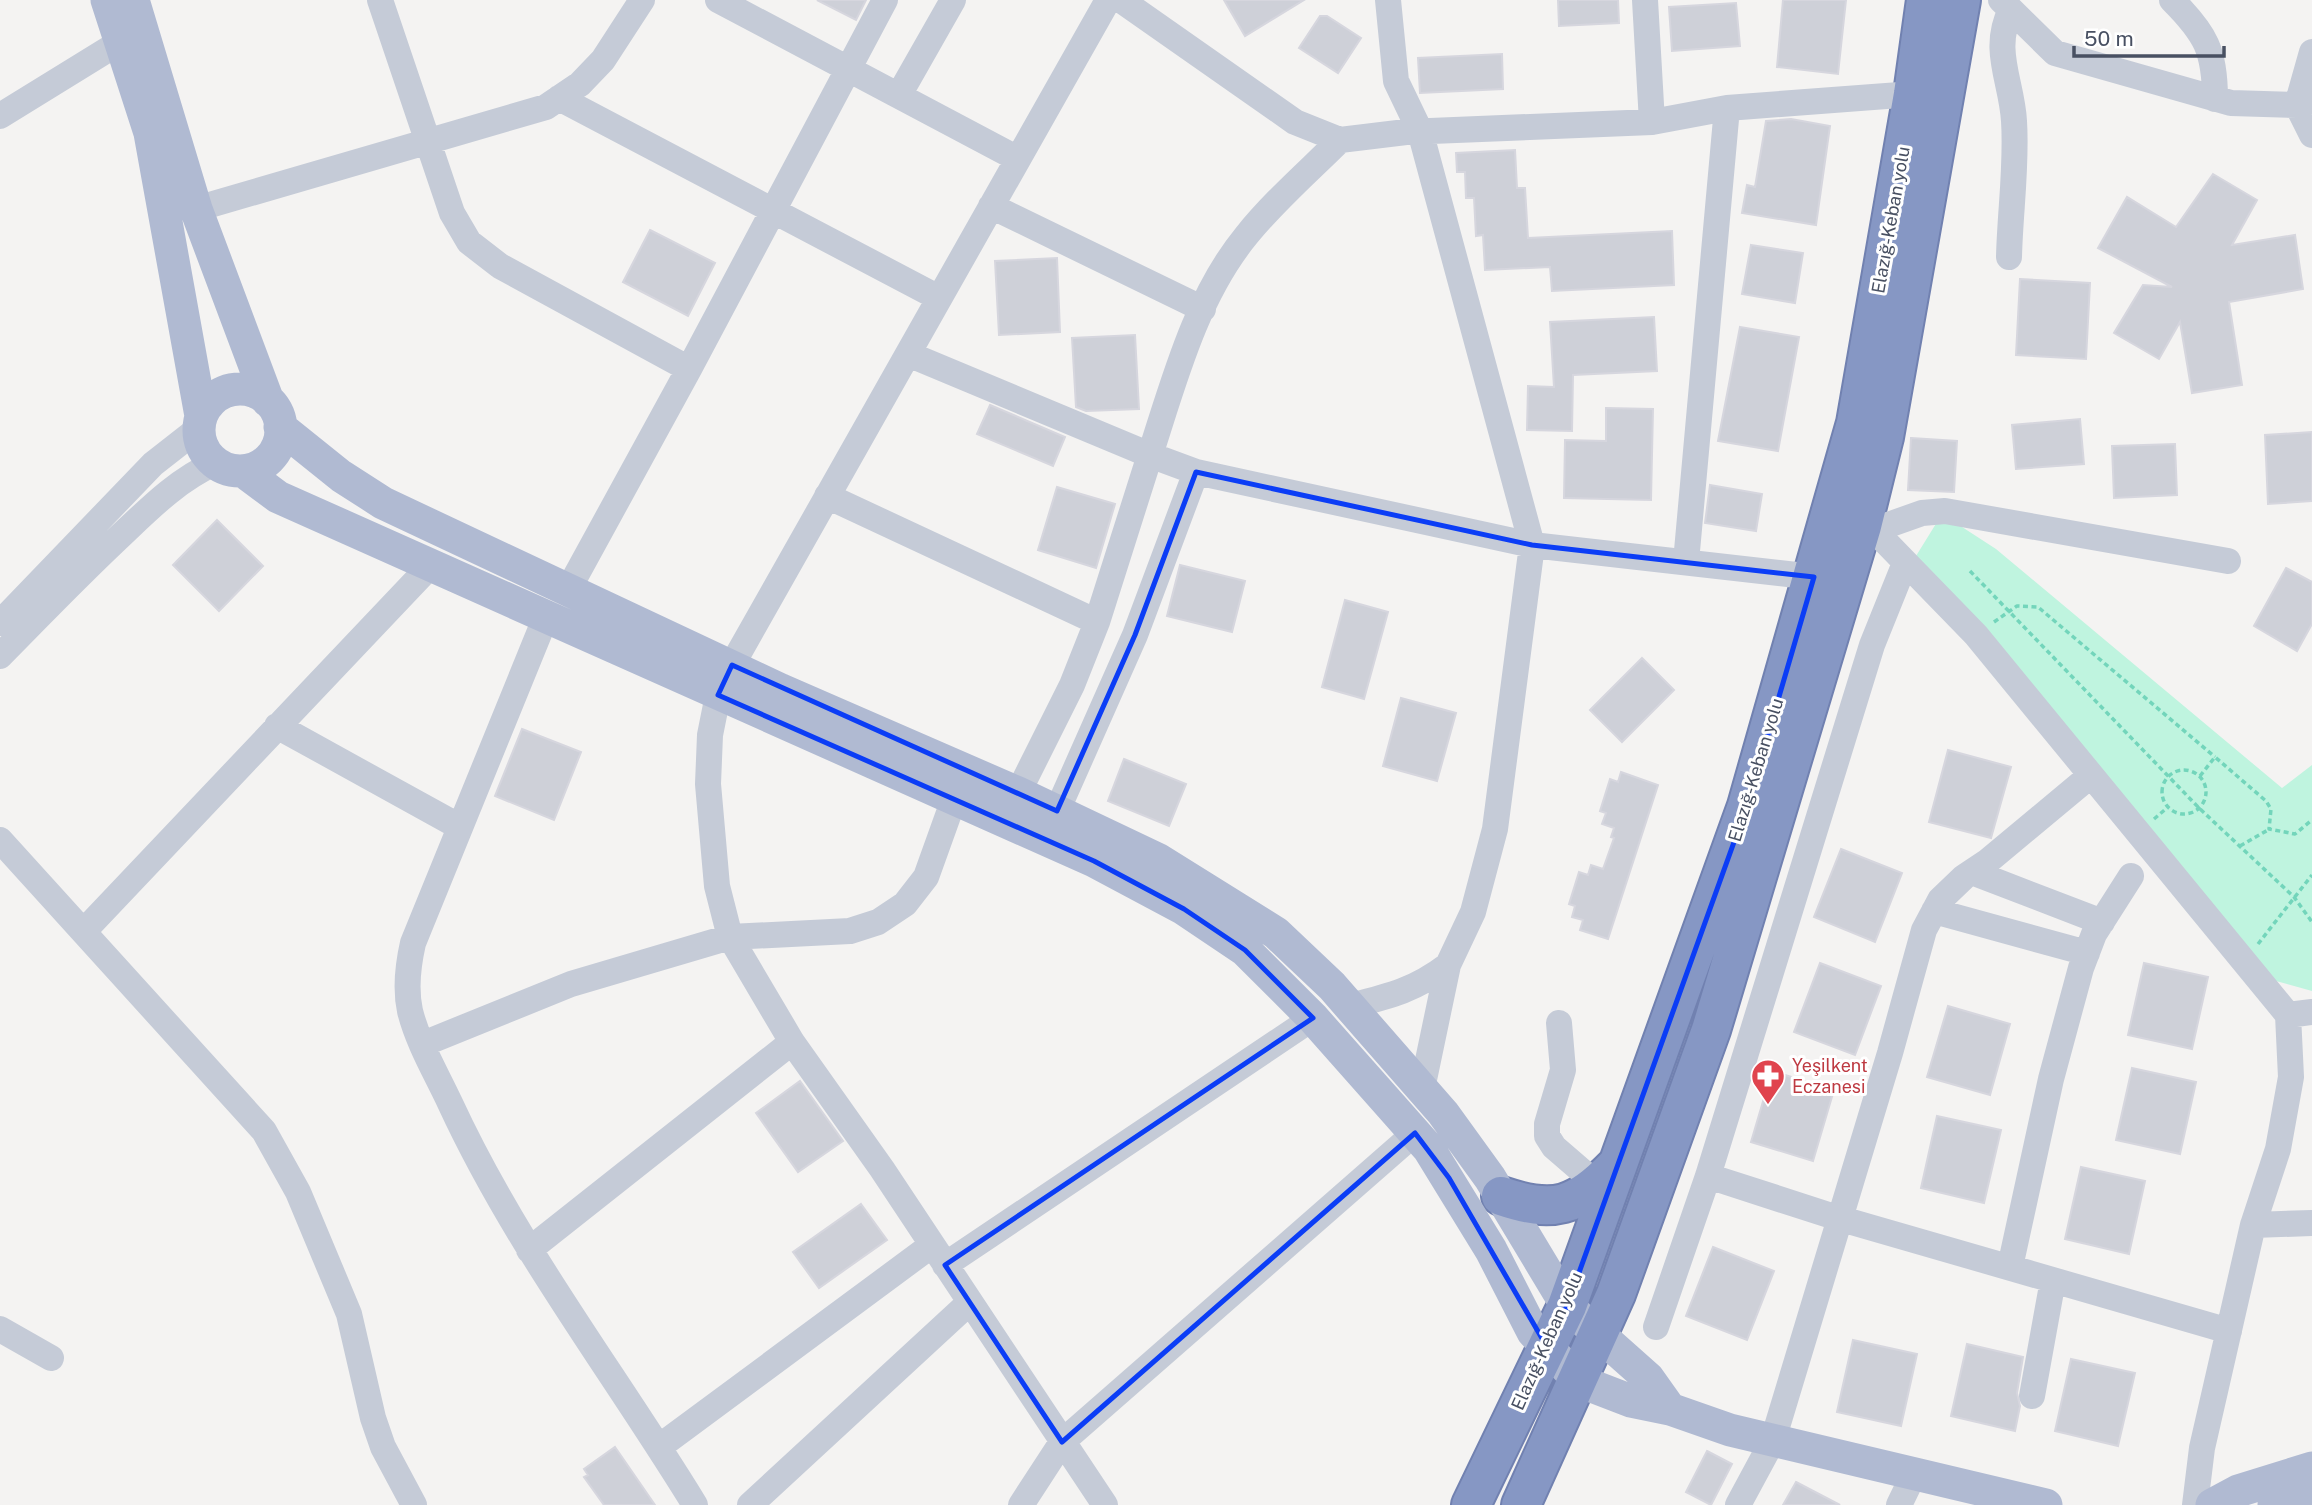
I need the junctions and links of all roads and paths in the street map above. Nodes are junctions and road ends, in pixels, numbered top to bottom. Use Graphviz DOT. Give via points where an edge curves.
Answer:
graph roads {
  1 [pos="107,0"];
  2 [pos="133,0"];
  3 [pos="380,0"];
  4 [pos="642,0"];
  5 [pos="718,0"];
  6 [pos="885,0"];
  7 [pos="953,0"];
  8 [pos="1108,0"];
  9 [pos="1121,0"];
  10 [pos="1388,0"];
  11 [pos="1644,0"];
  12 [pos="1926,0"];
  13 [pos="1961,0"];
  14 [pos="2172,0"];
  15 [pos="2006,5"];
  16 [pos="120,41"];
  17 [pos="2312,52"];
  18 [pos="849,69"];
  19 [pos="1913,94"];
  20 [pos="899,95"];
  21 [pos="559,98"];
  22 [pos="2215,99"];
  23 [pos="2304,103"];
  24 [pos="1727,108"];
  25 [pos="0,116"];
  26 [pos="1652,122"];
  27 [pos="1420,131"];
  28 [pos="2312,135"];
  29 [pos="430,140"];
  30 [pos="1340,140"];
  31 [pos="1018,159"];
  32 [pos="991,206"];
  33 [pos="196,209"];
  34 [pos="773,210"];
  35 [pos="2009,257"];
  36 [pos="939,298"];
  37 [pos="1203,309"];
  38 [pos="908,354"];
  39 [pos="689,369"];
  40 [pos="274,414"];
  41 [pos="200,422"];
  42 [pos="1150,455"];
  43 [pos="229,467"];
  44 [pos="1196,472"];
  45 [pos="827,496"];
  46 [pos="1868,528"];
  47 [pos="1532,545"];
  48 [pos="2228,561"];
  49 [pos="1686,562"];
  50 [pos="1905,563"];
  51 [pos="432,564"];
  52 [pos="1970,571"];
  53 [pos="1814,577"];
  54 [pos="557,602"];
  55 [pos="2008,612"];
  56 [pos="1097,622"];
  57 [pos="0,623"];
  58 [pos="1976,635"];
  59 [pos="0,656"];
  60 [pos="732,665"];
  61 [pos="718,695"];
  62 [pos="277,726"];
  63 [pos="2215,757"];
  64 [pos="2091,776"];
  65 [pos="2200,776"];
  66 [pos="2168,777"];
  67 [pos="1018,793"];
  68 [pos="954,799"];
  69 [pos="2199,808"];
  70 [pos="1057,811"];
  71 [pos="2312,820"];
  72 [pos="460,827"];
  73 [pos="2269,829"];
  74 [pos="0,840"];
  75 [pos="2240,846"];
  76 [pos="1972,872"];
  77 [pos="2312,875"];
  78 [pos="2131,876"];
  79 [pos="2294,897"];
  80 [pos="1934,911"];
  81 [pos="2102,922"];
  82 [pos="2312,922"];
  83 [pos="84,931"];
  84 [pos="730,937"];
  85 [pos="2087,953"];
  86 [pos="2244,962"];
  87 [pos="1448,965"];
  88 [pos="1350,1006"];
  89 [pos="2300,1014"];
  90 [pos="1313,1018"];
  91 [pos="1559,1024"];
  92 [pos="792,1042"];
  93 [pos="423,1044"];
  94 [pos="1422,1089"];
  95 [pos="1415,1133"];
  96 [pos="1608,1174"];
  97 [pos="1708,1176"];
  98 [pos="1500,1196"];
  99 [pos="1838,1218"];
  100 [pos="2312,1223"];
  101 [pos="2253,1225"];
  102 [pos="529,1250"];
  103 [pos="939,1255"];
  104 [pos="2010,1267"];
  105 [pos="2053,1280"];
  106 [pos="970,1302"];
  107 [pos="1567,1307"];
  108 [pos="1656,1326"];
  109 [pos="0,1329"];
  110 [pos="2229,1331"];
  111 [pos="1599,1336"];
  112 [pos="1547,1347"];
  113 [pos="51,1359"];
  114 [pos="1578,1381"];
  115 [pos="2032,1396"];
  116 [pos="1670,1409"];
  117 [pos="1773,1440"];
  118 [pos="1062,1442"];
  119 [pos="659,1447"];
  120 [pos="2312,1468"];
  121 [pos="1915,1472"];
  122 [pos="2312,1496"];
  123 [pos="414,1505"];
  124 [pos="695,1505"];
  125 [pos="750,1505"];
  126 [pos="1021,1505"];
  127 [pos="1105,1505"];
  128 [pos="1471,1505"];
  129 [pos="1521,1505"];
  130 [pos="1738,1505"];
  131 [pos="1899,1505"];
  132 [pos="2040,1505"];
  133 [pos="2046,1505"];
  134 [pos="2195,1505"];
  135 [pos="2212,1505"];
  136 [pos="2274,1505"];
  1 -- 16 [label="main road"];
  2 -- 33 [label="main road"];
  3 -- 29 [label="street"];
  4 -- 21 [label="street" via="603,60"];
  5 -- 18 [label="street"];
  6 -- 18 [label="street"];
  7 -- 20 [label="street"];
  8 -- 31 [label="street"];
  9 -- 30 [label="street" via="1295,122"];
  10 -- 27 [label="street" via="1396,81"];
  11 -- 26 [label="street"];
  12 -- 19 [label="highway, Elazığ-Keban yolu"];
  13 -- 46 [label="highway, Elazığ-Keban yolu"];
  14 -- 22 [label="street" via="2194,22 2210,48"];
  15 -- 22 [label="street" via="2055,53"];
  15 -- 35 [label="street" via="2001,51 2014,120"];
  16 -- 25 [label="street"];
  16 -- 41 [label="main road" via="150,133"];
  17 -- 23 [label="street"];
  18 -- 20 [label="street"];
  18 -- 34 [label="street"];
  19 -- 24 [label="street"];
  19 -- 53 [label="highway, Elazığ-Keban yolu" via="1856,423"];
  20 -- 31 [label="street"];
  21 -- 29 [label="street" via="546,107"];
  21 -- 34 [label="street"];
  22 -- 23 [label="street"];
  23 -- 28 [label="street"];
  24 -- 26 [label="street"];
  24 -- 49 [label="street"];
  26 -- 27 [label="street"];
  27 -- 30 [label="street"];
  27 -- 47 [label="street"];
  29 -- 33 [label="street"];
  29 -- 39 [label="street" via="452,213 481,253"];
  30 -- 37 [label="street" via="1247,235"];
  31 -- 32 [label="street"];
  32 -- 36 [label="street"];
  32 -- 37 [label="street"];
  33 -- 40 [label="main road"];
  34 -- 36 [label="street"];
  34 -- 39 [label="street"];
  36 -- 38 [label="street"];
  37 -- 42 [label="street"];
  38 -- 42 [label="street"];
  38 -- 45 [label="street"];
  39 -- 54 [label="street"];
  40 -- 41 [label="main road" via="248,390 225,392 215,398"];
  40 -- 43 [label="main road" via="278,444 273,454 255,468"];
  40 -- 54 [label="main road" via="341,476"];
  41 -- 43 [label="main road" via="204,450"];
  41 -- 57 [label="street" via="153,464"];
  42 -- 44 [label="street"];
  42 -- 56 [label="street"];
  43 -- 51 [label="main road" via="278,496"];
  43 -- 59 [label="street" via="192,474 167,493"];
  44 -- 47 [label="street"];
  44 -- 70 [label="street" via="1135,635"];
  45 -- 56 [label="street"];
  45 -- 60 [label="street"];
  46 -- 48 [label="street" via="1944,511"];
  46 -- 50 [label="street"];
  46 -- 111 [label="highway, Elazığ-Keban yolu" via="1711,1030"];
  47 -- 49 [label="street"];
  47 -- 87 [label="street" via="1495,829 1473,912"];
  49 -- 53 [label="street"];
  50 -- 58 [label="street"];
  50 -- 97 [label="street" via="1872,645"];
  51 -- 54 [label="main road"];
  51 -- 62 [label="street"];
  52 -- 55 [label="path"];
  53 -- 96 [label="highway, Elazığ-Keban yolu" via="1747,806"];
  54 -- 60 [label="main road"];
  54 -- 61 [label="main road"];
  54 -- 72 [label="street"];
  55 -- 58 [label="path"];
  55 -- 63 [label="path" via="2026,604 2038,607"];
  55 -- 66 [label="path"];
  56 -- 67 [label="street" via="1072,685"];
  58 -- 64 [label="street"];
  60 -- 61 [label="street"];
  60 -- 67 [label="main road"];
  61 -- 68 [label="main road"];
  61 -- 84 [label="street" via="710,748 710,832 716,886"];
  62 -- 72 [label="street"];
  62 -- 83 [label="street"];
  63 -- 65 [label="path"];
  63 -- 73 [label="path" via="2266,801 2271,809"];
  64 -- 76 [label="street"];
  64 -- 86 [label="street"];
  65 -- 66 [label="path" via="2188,769"];
  65 -- 69 [label="path" via="2206,796"];
  66 -- 69 [label="path"];
  66 -- 69 [label="path" via="2162,789 2168,807 2187,814"];
  67 -- 70 [label="main road"];
  68 -- 84 [label="street" via="926,877 892,915 865,928"];
  68 -- 90 [label="main road" via="1094,861 1184,909 1245,950"];
  69 -- 75 [label="path"];
  70 -- 88 [label="main road" via="1159,860 1276,933"];
  71 -- 73 [label="path" via="2295,834"];
  72 -- 93 [label="street" via="410,959 410,1009"];
  73 -- 75 [label="path"];
  74 -- 83 [label="street"];
  75 -- 79 [label="path"];
  76 -- 80 [label="street"];
  76 -- 81 [label="street"];
  77 -- 79 [label="path"];
  78 -- 81 [label="street"];
  79 -- 82 [label="path"];
  79 -- 86 [label="path"];
  80 -- 85 [label="street"];
  80 -- 99 [label="street" via="1924,930"];
  81 -- 85 [label="street"];
  83 -- 123 [label="street" via="250,1113 273,1146 298,1192 349,1314 373,1418"];
  84 -- 92 [label="street"];
  84 -- 93 [label="street" via="571,984"];
  85 -- 104 [label="street" via="2064,1026"];
  86 -- 89 [label="street"];
  87 -- 88 [label="street" via="1399,994"];
  87 -- 94 [label="street"];
  88 -- 94 [label="main road"];
  89 -- 101 [label="street" via="2278,1149"];
  90 -- 95 [label="main road"];
  90 -- 103 [label="street"];
  91 -- 96 [label="street" via="1563,1070 1547,1136 1554,1147"];
  92 -- 102 [label="street"];
  92 -- 103 [label="street"];
  93 -- 102 [label="street" via="479,1165"];
  94 -- 98 [label="main road"];
  95 -- 112 [label="main road" via="1449,1178 1534,1332"];
  95 -- 118 [label="street"];
  96 -- 98 [label="highway" via="1581,1198 1550,1207"];
  96 -- 107 [label="highway, Elazığ-Keban yolu"];
  97 -- 99 [label="street"];
  97 -- 108 [label="street"];
  98 -- 107 [label="main road"];
  99 -- 104 [label="street"];
  99 -- 117 [label="street"];
  100 -- 101 [label="street"];
  101 -- 110 [label="street"];
  102 -- 119 [label="street"];
  103 -- 106 [label="street"];
  103 -- 119 [label="street"];
  104 -- 105 [label="street"];
  105 -- 110 [label="street"];
  105 -- 115 [label="street"];
  106 -- 118 [label="street"];
  106 -- 125 [label="street"];
  107 -- 111 [label="main road"];
  107 -- 112 [label="highway, Elazığ-Keban yolu"];
  109 -- 113 [label="street"];
  110 -- 134 [label="street" via="2202,1448"];
  111 -- 114 [label="highway, Elazığ-Keban yolu"];
  111 -- 116 [label="main road" via="1648,1378"];
  112 -- 114 [label="main road"];
  112 -- 128 [label="highway, Elazığ-Keban yolu"];
  114 -- 116 [label="main road" via="1631,1401"];
  114 -- 129 [label="highway, Elazığ-Keban yolu"];
  116 -- 117 [label="main road"];
  117 -- 121 [label="main road"];
  117 -- 130 [label="street"];
  118 -- 126 [label="street"];
  118 -- 127 [label="street"];
  119 -- 124 [label="street"];
  120 -- 135 [label="main road" via="2238,1490"];
  121 -- 131 [label="street"];
  121 -- 132 [label="main road"];
  122 -- 136 [label="main road"];
  132 -- 133 [label="main road"];
}
